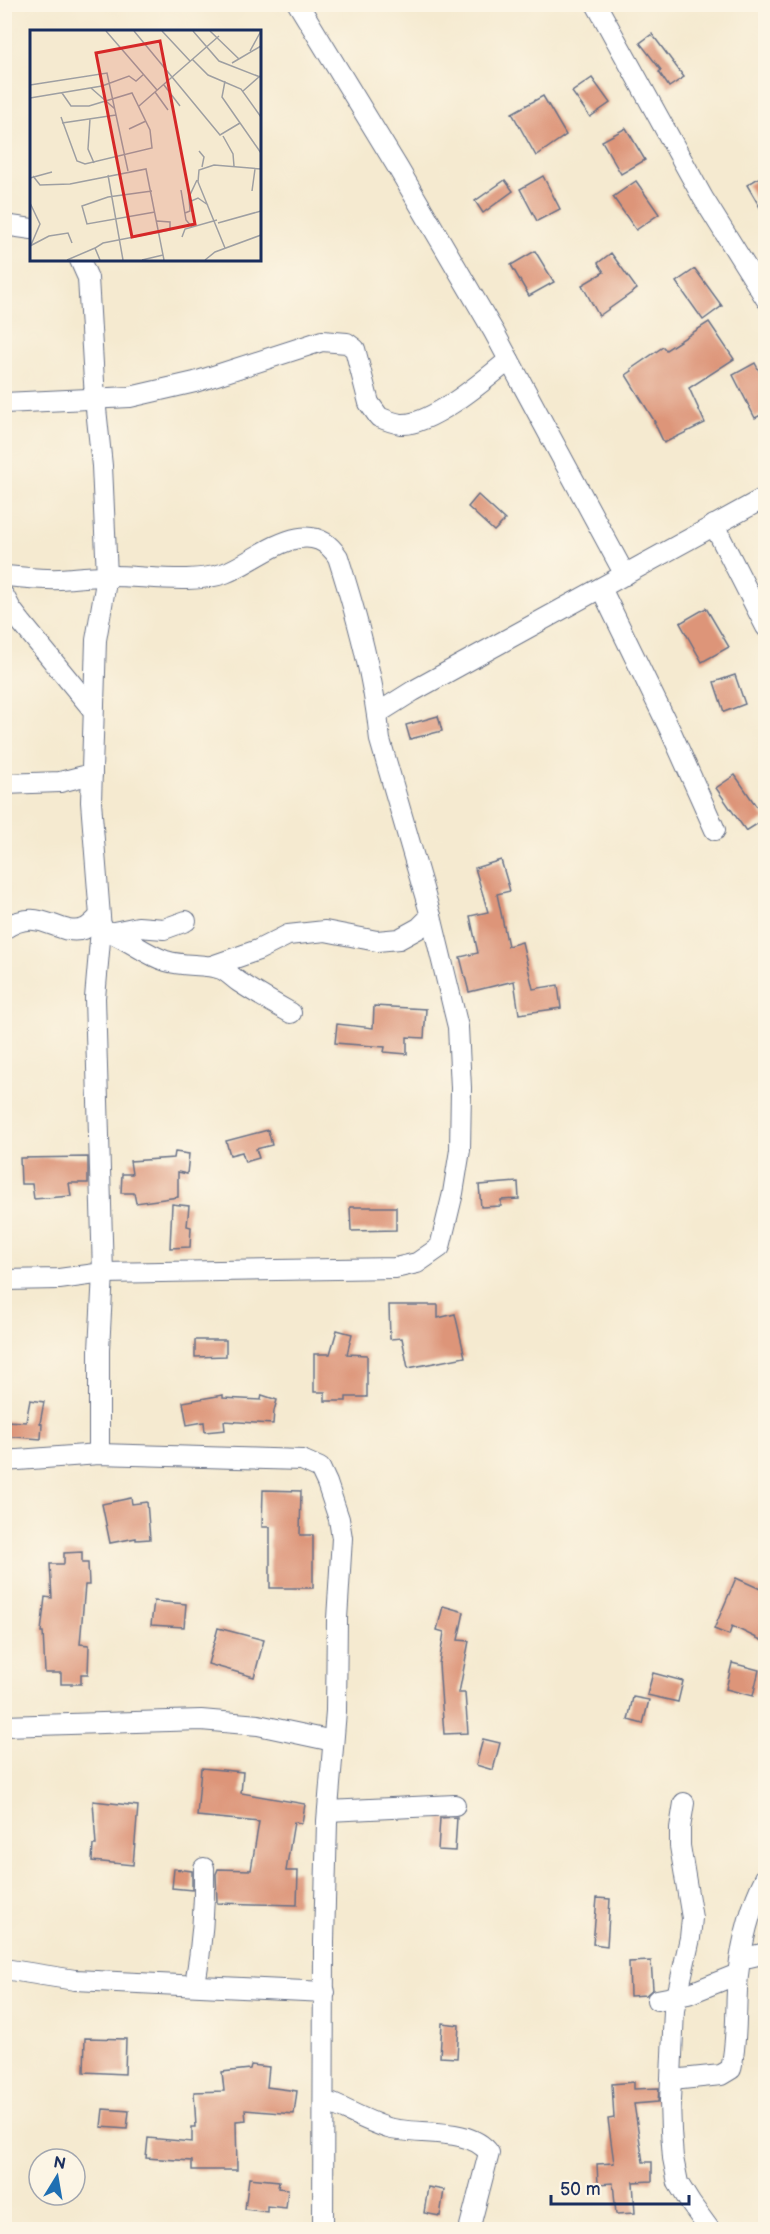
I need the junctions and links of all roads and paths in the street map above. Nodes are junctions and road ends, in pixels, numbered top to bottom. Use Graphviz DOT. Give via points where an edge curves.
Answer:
graph roads {
  1 [pos="298,4"];
  2 [pos="596,4"];
  3 [pos="4,225"];
  4 [pos="30,229"];
  5 [pos="80,261"];
  6 [pos="765,299"];
  7 [pos="509,360"];
  8 [pos="95,399"];
  9 [pos="4,403"];
  10 [pos="765,497"];
  11 [pos="714,525"];
  12 [pos="625,575"];
  13 [pos="4,576"];
  14 [pos="107,576"];
  15 [pos="602,588"];
  16 [pos="4,596"];
  17 [pos="765,627"];
  18 [pos="93,710"];
  19 [pos="378,713"];
  20 [pos="92,774"];
  21 [pos="4,784"];
  22 [pos="715,830"];
  23 [pos="431,916"];
  24 [pos="186,921"];
  25 [pos="105,926"];
  26 [pos="4,929"];
  27 [pos="212,966"];
  28 [pos="291,1013"];
  29 [pos="103,1273"];
  30 [pos="4,1280"];
  31 [pos="99,1454"];
  32 [pos="4,1461"];
  33 [pos="4,1726"];
  34 [pos="333,1741"];
  35 [pos="684,1803"];
  36 [pos="455,1804"];
  37 [pos="328,1811"];
  38 [pos="204,1868"];
  39 [pos="765,1876"];
  40 [pos="765,1953"];
  41 [pos="740,1966"];
  42 [pos="4,1969"];
  43 [pos="195,1985"];
  44 [pos="325,1992"];
  45 [pos="677,1996"];
  46 [pos="657,2000"];
  47 [pos="672,2079"];
  48 [pos="325,2108"];
  49 [pos="323,2229"];
  50 [pos="469,2229"];
  51 [pos="710,2229"];
  1 -- 7 [label="street"];
  2 -- 6 [label="street" via="703,198"];
  3 -- 4 [label="street"];
  5 -- 8 [label="street" via="88,278"];
  7 -- 8 [label="street" via="457,400 419,421 403,424 379,417 369,403 356,349 335,340 306,345 195,382 130,397"];
  7 -- 12 [label="street"];
  8 -- 9 [label="street"];
  8 -- 14 [label="street"];
  10 -- 11 [label="street"];
  11 -- 12 [label="street"];
  11 -- 17 [label="street"];
  12 -- 15 [label="street"];
  13 -- 14 [label="street"];
  14 -- 18 [label="street" via="96,640"];
  14 -- 19 [label="street" via="198,578 224,573 285,542 314,538 332,548 338,557 365,649"];
  15 -- 19 [label="street"];
  15 -- 22 [label="street"];
  16 -- 18 [label="street" via="10,609"];
  18 -- 20 [label="street"];
  19 -- 23 [label="street" via="380,741"];
  20 -- 21 [label="street" via="60,782"];
  20 -- 25 [label="street" via="91,802"];
  23 -- 27 [label="street" via="399,939 377,941 325,931 288,935"];
  23 -- 29 [label="street" via="458,1027 460,1089 460,1150 440,1247 417,1263 395,1268"];
  24 -- 25 [label="street" via="164,929"];
  25 -- 26 [label="street" via="76,930 36,919"];
  25 -- 27 [label="street" via="132,945 166,961"];
  25 -- 29 [label="street" via="95,998"];
  27 -- 28 [label="street"];
  29 -- 30 [label="street"];
  29 -- 31 [label="street"];
  31 -- 32 [label="street"];
  31 -- 34 [label="street" via="302,1460 320,1468 342,1538"];
  33 -- 34 [label="street" via="201,1720 258,1725"];
  34 -- 37 [label="street"];
  35 -- 45 [label="street" via="680,1846 692,1918"];
  36 -- 37 [label="street"];
  37 -- 44 [label="street"];
  38 -- 43 [label="street" via="206,1908"];
  39 -- 41 [label="street" via="755,1896"];
  40 -- 41 [label="street"];
  41 -- 45 [label="street"];
  41 -- 47 [label="street" via="731,2069 720,2075"];
  42 -- 43 [label="street" via="75,1980"];
  43 -- 44 [label="street"];
  44 -- 48 [label="street"];
  45 -- 46 [label="street"];
  45 -- 47 [label="street"];
  47 -- 51 [label="street" via="671,2131 678,2182"];
  48 -- 49 [label="street"];
  48 -- 50 [label="street" via="333,2104 386,2127 460,2137 484,2146 489,2153"];
}
